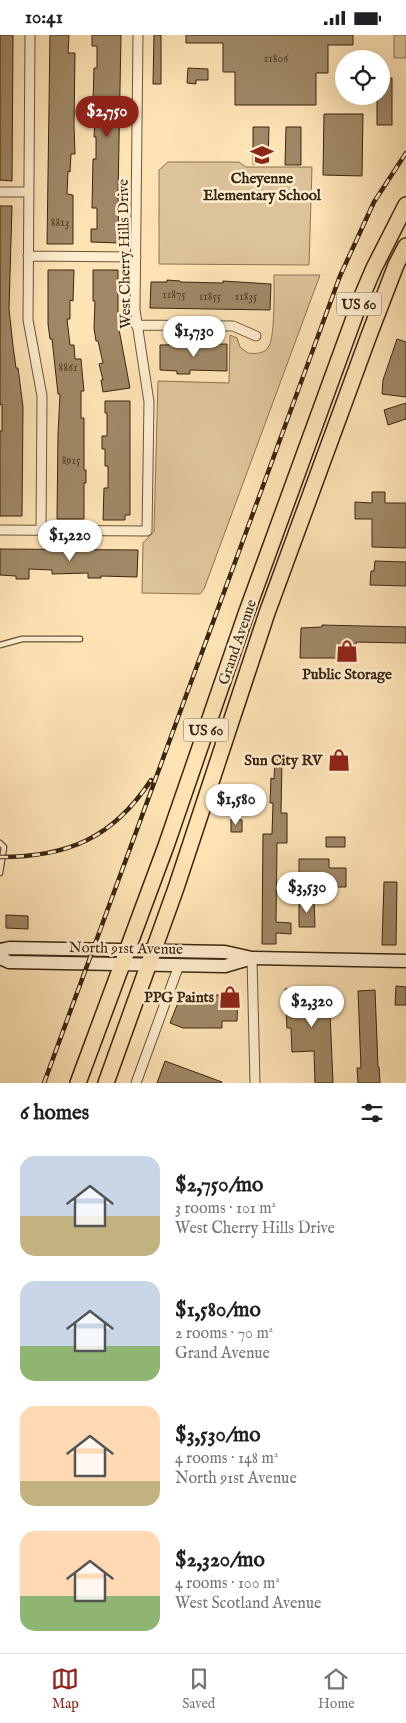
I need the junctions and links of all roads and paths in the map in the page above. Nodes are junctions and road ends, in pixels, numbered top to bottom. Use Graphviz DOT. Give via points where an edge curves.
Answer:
graph roads {
  1 [pos="30,35"];
  2 [pos="138,35"];
  3 [pos="0,192"];
  4 [pos="29,193"];
  5 [pos="406,205"];
  6 [pos="406,246"];
  7 [pos="28,256"];
  8 [pos="136,257"];
  9 [pos="136,325"];
  10 [pos="256,336"];
  11 [pos="301,461"];
  12 [pos="320,468"];
  13 [pos="0,530"];
  14 [pos="41,531"];
  15 [pos="246,614"];
  16 [pos="264,620"];
  17 [pos="80,639"];
  18 [pos="0,645"];
  19 [pos="0,843"];
  20 [pos="0,873"];
  21 [pos="128,949"];
  22 [pos="0,950"];
  23 [pos="153,950"];
  24 [pos="0,958"];
  25 [pos="252,958"];
  26 [pos="406,961"];
  27 [pos="122,964"];
  28 [pos="148,965"];
  29 [pos="179,965"];
  30 [pos="78,1083"];
  31 [pos="106,1083"];
  32 [pos="136,1083"];
  33 [pos="256,1083"];
  1 -- 4 [label="street"];
  2 -- 8 [label="street, West Cherry Hills Drive"];
  3 -- 4 [label="street"];
  4 -- 7 [label="street"];
  5 -- 11 [label="highway, Grand Avenue / US 60" via="362,296"];
  6 -- 12 [label="highway, Grand Avenue / US 60" via="368,337"];
  7 -- 8 [label="street"];
  7 -- 14 [label="street" via="28,320 42,396"];
  8 -- 9 [label="street, West Cherry Hills Drive"];
  9 -- 10 [label="street" via="233,326"];
  9 -- 14 [label="street, West Cherry Hills Drive" via="149,402 147,531"];
  11 -- 12 [label="highway"];
  11 -- 15 [label="highway, Grand Avenue / US 60"];
  12 -- 16 [label="highway, Grand Avenue / US 60"];
  13 -- 14 [label="street"];
  15 -- 16 [label="highway"];
  15 -- 21 [label="highway, Grand Avenue / US 60"];
  16 -- 23 [label="highway, Grand Avenue / US 60"];
  17 -- 18 [label="lane" via="22,639"];
  19 -- 20 [label="lane" via="4,847"];
  21 -- 22 [label="main road, North 91st Avenue"];
  21 -- 23 [label="main road, North 91st Avenue"];
  21 -- 27 [label="highway, Grand Avenue / US 60"];
  23 -- 25 [label="main road, North 91st Avenue" via="225,952"];
  23 -- 28 [label="highway, Grand Avenue / US 60"];
  24 -- 27 [label="main road, North 91st Avenue" via="9,962"];
  25 -- 26 [label="main road, North 91st Avenue"];
  25 -- 29 [label="main road, North 91st Avenue" via="225,966"];
  25 -- 33 [label="street"];
  27 -- 28 [label="main road, North 91st Avenue"];
  27 -- 30 [label="highway, Grand Avenue / US 60"];
  28 -- 29 [label="main road, North 91st Avenue"];
  28 -- 31 [label="highway, Grand Avenue / US 60"];
  29 -- 32 [label="street"];
}
